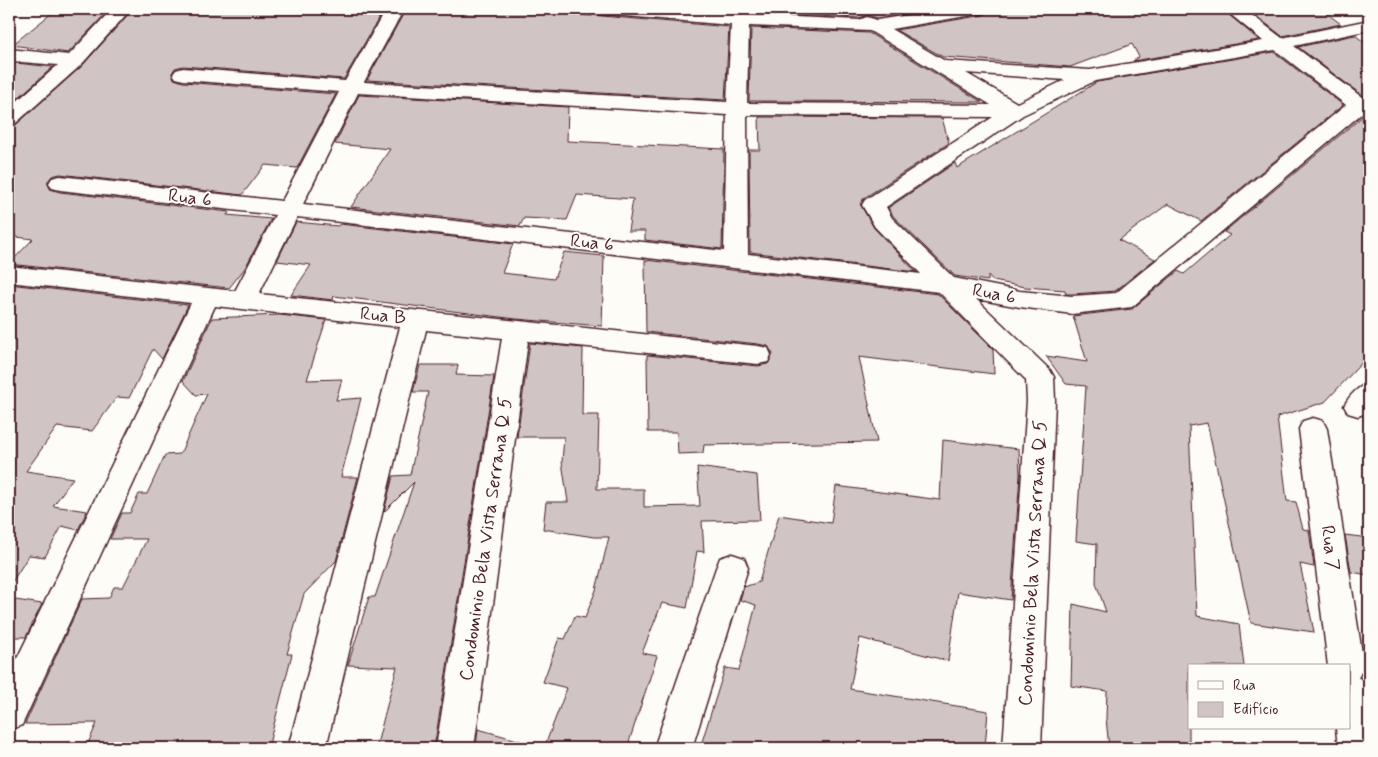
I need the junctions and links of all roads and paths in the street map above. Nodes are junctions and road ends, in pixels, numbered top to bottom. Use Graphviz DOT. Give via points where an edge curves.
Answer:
graph roads {
  1 [pos="122,9"];
  2 [pos="395,9"];
  3 [pos="602,9"];
  4 [pos="843,9"];
  5 [pos="978,9"];
  6 [pos="1233,9"];
  7 [pos="742,14"];
  8 [pos="1369,25"];
  9 [pos="874,26"];
  10 [pos="1279,44"];
  11 [pos="9,55"];
  12 [pos="74,61"];
  13 [pos="943,66"];
  14 [pos="183,74"];
  15 [pos="1090,76"];
  16 [pos="351,88"];
  17 [pos="1364,104"];
  18 [pos="737,110"];
  19 [pos="1016,111"];
  20 [pos="9,119"];
  21 [pos="60,183"];
  22 [pos="289,210"];
  23 [pos="736,259"];
  24 [pos="9,274"];
  25 [pos="948,285"];
  26 [pos="207,296"];
  27 [pos="243,300"];
  28 [pos="415,320"];
  29 [pos="516,330"];
  30 [pos="758,355"];
  31 [pos="1313,429"];
  32 [pos="732,568"];
  33 [pos="1346,664"];
  34 [pos="1350,698"];
  35 [pos="9,713"];
  36 [pos="307,748"];
  37 [pos="455,748"];
  38 [pos="673,748"];
  39 [pos="1022,748"];
  40 [pos="1357,748"];
  1 -- 12 [label="street"];
  2 -- 16 [label="street"];
  3 -- 7 [label="street"];
  4 -- 9 [label="street"];
  5 -- 9 [label="street"];
  6 -- 10 [label="street"];
  7 -- 9 [label="street"];
  7 -- 18 [label="street"];
  8 -- 10 [label="street"];
  9 -- 13 [label="street"];
  10 -- 15 [label="street"];
  10 -- 17 [label="street"];
  11 -- 12 [label="street"];
  12 -- 20 [label="street"];
  13 -- 15 [label="street"];
  13 -- 19 [label="street"];
  14 -- 16 [label="street"];
  15 -- 19 [label="street"];
  16 -- 18 [label="street"];
  16 -- 22 [label="street"];
  17 -- 25 [label="street, Rua 6" via="1123,301 1072,305"];
  18 -- 19 [label="street"];
  18 -- 23 [label="street"];
  19 -- 25 [label="street" via="873,205 884,222"];
  21 -- 22 [label="street, Rua 6"];
  22 -- 23 [label="street, Rua 6"];
  22 -- 27 [label="street"];
  23 -- 25 [label="street, Rua 6"];
  24 -- 26 [label="street, Rua B"];
  25 -- 39 [label="street, Condominio Bela Vista Serrana Q 5" via="1040,377"];
  26 -- 27 [label="street, Rua B"];
  26 -- 35 [label="street"];
  27 -- 28 [label="street, Rua B"];
  28 -- 29 [label="street, Rua B"];
  28 -- 36 [label="street"];
  29 -- 30 [label="street, Rua B"];
  29 -- 37 [label="street, Condominio Bela Vista Serrana Q 5"];
  31 -- 33 [label="street, Rua 7"];
  32 -- 38 [label="street"];
  34 -- 40 [label="street"];
}
